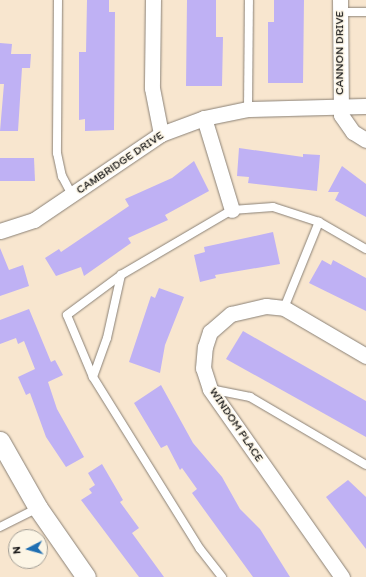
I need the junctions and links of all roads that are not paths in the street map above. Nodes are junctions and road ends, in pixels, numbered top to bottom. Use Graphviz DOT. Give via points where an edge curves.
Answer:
graph roads {
  1 [pos="58,0"];
  2 [pos="153,0"];
  3 [pos="249,0"];
  4 [pos="340,6"];
  5 [pos="366,12"];
  6 [pos="340,106"];
  7 [pos="366,106"];
  8 [pos="248,109"];
  9 [pos="204,118"];
  10 [pos="161,134"];
  11 [pos="366,140"];
  12 [pos="72,195"];
  13 [pos="232,210"];
  14 [pos="319,222"];
  15 [pos="0,230"];
  16 [pos="366,249"];
  17 [pos="121,275"];
  18 [pos="284,308"];
  19 [pos="366,356"];
  20 [pos="93,377"];
  21 [pos="210,389"];
  22 [pos="0,441"];
  23 [pos="366,465"];
  24 [pos="38,508"];
  25 [pos="0,527"];
  26 [pos="86,577"];
  27 [pos="222,577"];
  28 [pos="342,577"];
  1 -- 12 [label="lane" via="57,152 62,176"];
  2 -- 10 [label="street" via="152,88"];
  3 -- 8 [label="lane"];
  4 -- 5 [label="lane"];
  4 -- 6 [label="street, CANNON DRIVE"];
  6 -- 7 [label="street, CAMBRIDGE DRIVE"];
  6 -- 8 [label="street, CAMBRIDGE DRIVE"];
  6 -- 11 [label="street, CANNON DRIVE" via="345,124"];
  8 -- 9 [label="street, CAMBRIDGE DRIVE"];
  9 -- 10 [label="street, CAMBRIDGE DRIVE"];
  9 -- 13 [label="street"];
  10 -- 12 [label="street, CAMBRIDGE DRIVE"];
  12 -- 15 [label="street, CAMBRIDGE DRIVE" via="34,220"];
  13 -- 14 [label="lane" via="273,207"];
  13 -- 17 [label="lane"];
  14 -- 16 [label="lane"];
  14 -- 18 [label="lane"];
  17 -- 20 [label="lane" via="107,338"];
  17 -- 20 [label="lane" via="67,315"];
  18 -- 19 [label="street"];
  18 -- 21 [label="street, WINDOM PLACE" via="245,308 218,324 205,347 204,368"];
  20 -- 27 [label="lane" via="200,549"];
  21 -- 23 [label="lane" via="250,397"];
  21 -- 28 [label="street, WINDOM PLACE"];
  22 -- 24 [label="street"];
  24 -- 25 [label="lane"];
  24 -- 26 [label="street"];
}
